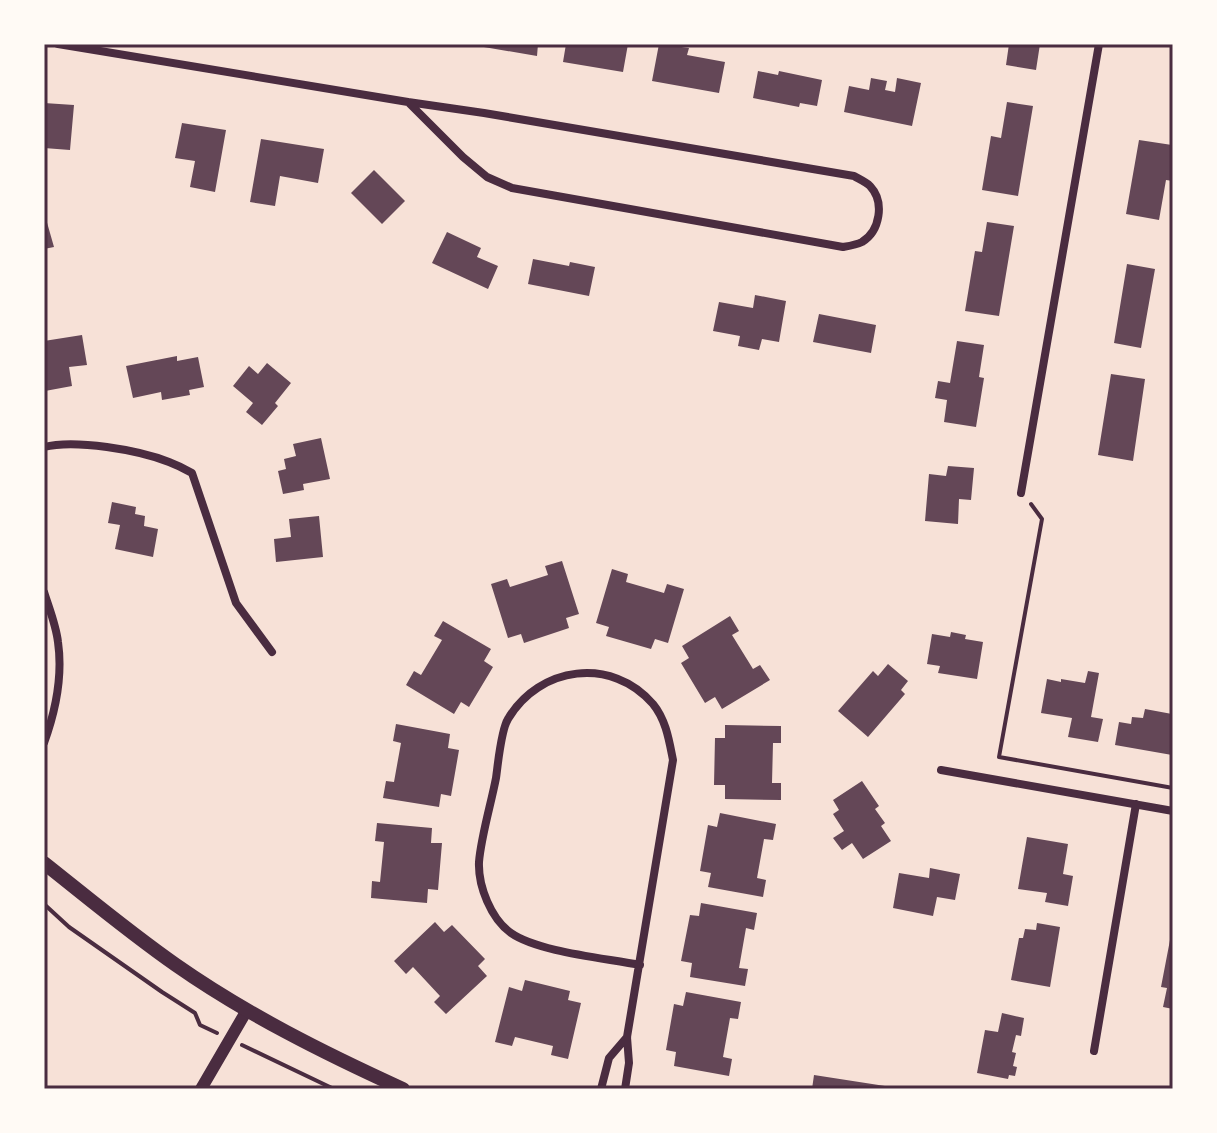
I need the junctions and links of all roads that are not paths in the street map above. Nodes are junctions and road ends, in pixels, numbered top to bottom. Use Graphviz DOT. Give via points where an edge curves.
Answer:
graph roads {
  1 [pos="58,44"];
  2 [pos="1099,44"];
  3 [pos="408,102"];
  4 [pos="44,447"];
  5 [pos="1021,493"];
  6 [pos="44,592"];
  7 [pos="272,652"];
  8 [pos="44,743"];
  9 [pos="941,770"];
  10 [pos="1136,804"];
  11 [pos="1173,811"];
  12 [pos="44,863"];
  13 [pos="640,965"];
  14 [pos="247,1010"];
  15 [pos="627,1037"];
  16 [pos="1094,1051"];
  17 [pos="201,1089"];
  18 [pos="403,1089"];
  19 [pos="601,1089"];
  20 [pos="625,1089"];
  1 -- 3 [label="street"];
  2 -- 5 [label="street"];
  3 -- 3 [label="street" via="854,176 878,197 878,217 871,234 859,244 843,247 512,188 487,177"];
  4 -- 7 [label="street" via="84,444 120,450 168,461 192,473 236,603"];
  6 -- 8 [label="street" via="58,641 60,681"];
  9 -- 10 [label="street"];
  10 -- 11 [label="street"];
  10 -- 16 [label="street"];
  12 -- 14 [label="main road" via="177,966"];
  13 -- 13 [label="street" via="673,760 668,730 653,704 630,683 605,673 545,682 506,721 479,864 484,892 508,931 530,943"];
  13 -- 15 [label="street"];
  14 -- 17 [label="street"];
  14 -- 18 [label="main road"];
  15 -- 19 [label="street" via="609,1058"];
  15 -- 20 [label="street"];
}
